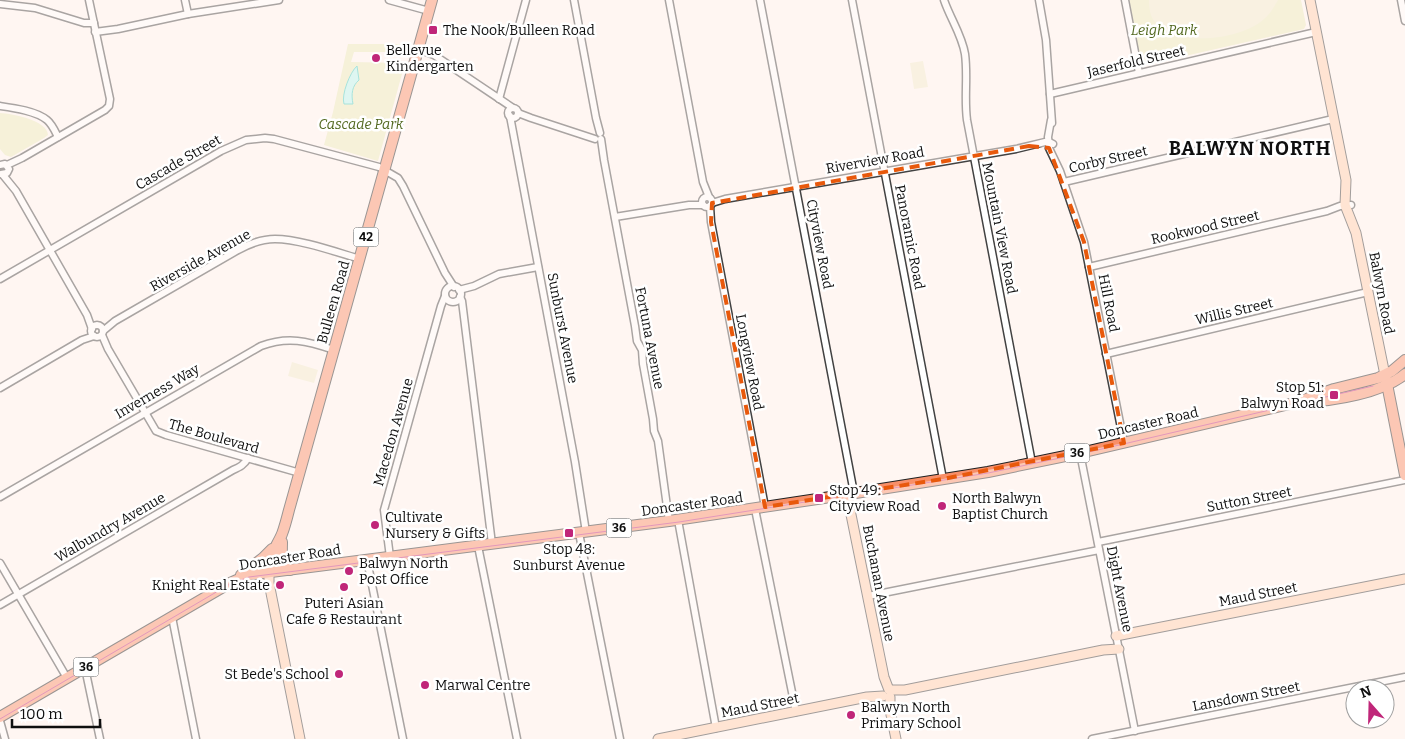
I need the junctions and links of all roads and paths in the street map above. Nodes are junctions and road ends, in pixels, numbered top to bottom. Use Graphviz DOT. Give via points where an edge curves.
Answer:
graph roads {
  1 [pos="89,0"];
  2 [pos="184,0"];
  3 [pos="279,0"];
  4 [pos="389,0"];
  5 [pos="432,0"];
  6 [pos="526,0"];
  7 [pos="574,0"];
  8 [pos="669,0"];
  9 [pos="760,0"];
  10 [pos="852,0"];
  11 [pos="944,0"];
  12 [pos="1040,0"];
  13 [pos="1125,0"];
  14 [pos="1310,0"];
  15 [pos="1401,0"];
  16 [pos="0,4"];
  17 [pos="429,11"];
  18 [pos="188,14"];
  19 [pos="1405,21"];
  20 [pos="94,23"];
  21 [pos="1316,32"];
  22 [pos="96,34"];
  23 [pos="418,49"];
  24 [pos="1139,73"];
  25 [pos="1050,94"];
  26 [pos="499,99"];
  27 [pos="0,106"];
  28 [pos="513,113"];
  29 [pos="1334,119"];
  30 [pos="58,137"];
  31 [pos="598,137"];
  32 [pos="1050,145"];
  33 [pos="974,156"];
  34 [pos="4,168"];
  35 [pos="384,171"];
  36 [pos="884,171"];
  37 [pos="1064,182"];
  38 [pos="796,186"];
  39 [pos="707,202"];
  40 [pos="1347,206"];
  41 [pos="615,217"];
  42 [pos="50,250"];
  43 [pos="360,259"];
  44 [pos="538,266"];
  45 [pos="1089,267"];
  46 [pos="445,273"];
  47 [pos="0,279"];
  48 [pos="1368,292"];
  49 [pos="458,294"];
  50 [pos="447,296"];
  51 [pos="97,331"];
  52 [pos="334,350"];
  53 [pos="1106,354"];
  54 [pos="1405,360"];
  55 [pos="1405,374"];
  56 [pos="1386,380"];
  57 [pos="0,388"];
  58 [pos="144,413"];
  59 [pos="1124,443"];
  60 [pos="1080,453"];
  61 [pos="238,455"];
  62 [pos="248,458"];
  63 [pos="1032,463"];
  64 [pos="233,470"];
  65 [pos="300,473"];
  66 [pos="1405,475"];
  67 [pos="943,479"];
  68 [pos="1405,480"];
  69 [pos="851,494"];
  70 [pos="0,497"];
  71 [pos="760,508"];
  72 [pos="674,521"];
  73 [pos="582,532"];
  74 [pos="283,534"];
  75 [pos="1098,542"];
  76 [pos="492,544"];
  77 [pos="478,546"];
  78 [pos="1099,550"];
  79 [pos="390,557"];
  80 [pos="367,560"];
  81 [pos="0,563"];
  82 [pos="290,570"];
  83 [pos="269,572"];
  84 [pos="1405,579"];
  85 [pos="230,583"];
  86 [pos="18,595"];
  87 [pos="868,596"];
  88 [pos="0,605"];
  89 [pos="172,617"];
  90 [pos="1117,643"];
  91 [pos="85,668"];
  92 [pos="1405,677"];
  93 [pos="67,678"];
  94 [pos="887,693"];
  95 [pos="796,712"];
  96 [pos="0,717"];
  97 [pos="0,721"];
  98 [pos="716,728"];
  99 [pos="1132,731"];
  100 [pos="5,739"];
  101 [pos="100,739"];
  102 [pos="196,739"];
  103 [pos="300,739"];
  104 [pos="403,739"];
  105 [pos="517,739"];
  106 [pos="620,739"];
  107 [pos="658,739"];
  108 [pos="896,739"];
  109 [pos="1092,739"];
  110 [pos="1130,739"];
  1 -- 20 [label="street"];
  2 -- 18 [label="street"];
  3 -- 18 [label="street"];
  4 -- 17 [label="street"];
  5 -- 17 [label="main road, Bulleen Road / 42"];
  6 -- 26 [label="street"];
  7 -- 31 [label="street, Fortuna Avenue"];
  8 -- 39 [label="street, Longview Road"];
  9 -- 38 [label="street, Cityview Road"];
  10 -- 36 [label="street, Panoramic Road"];
  11 -- 33 [label="street, Mountain View Road" via="965,55 965,105"];
  12 -- 25 [label="street, Hill Road"];
  13 -- 24 [label="street"];
  14 -- 21 [label="street, Balwyn Road"];
  15 -- 19 [label="street"];
  16 -- 20 [label="street" via="35,8"];
  17 -- 23 [label="main road, Bulleen Road / 42"];
  18 -- 22 [label="street"];
  20 -- 22 [label="street"];
  21 -- 24 [label="street, Jaserfold Street"];
  21 -- 29 [label="street, Balwyn Road"];
  22 -- 30 [label="street" via="109,106"];
  23 -- 26 [label="street" via="434,55"];
  23 -- 35 [label="main road, Bulleen Road / 42"];
  24 -- 25 [label="street, Jaserfold Street"];
  25 -- 32 [label="street, Hill Road" via="1053,127"];
  26 -- 28 [label="street"];
  27 -- 30 [label="street" via="44,118"];
  28 -- 31 [label="street"];
  28 -- 44 [label="street, Sunburst Avenue" via="513,130"];
  29 -- 37 [label="street, Corby Street"];
  29 -- 40 [label="street, Balwyn Road" via="1351,192"];
  30 -- 34 [label="street"];
  31 -- 41 [label="street, Fortuna Avenue"];
  32 -- 33 [label="street, Riverview Road"];
  32 -- 37 [label="street, Hill Road" via="1058,159"];
  33 -- 36 [label="street, Riverview Road"];
  33 -- 63 [label="street, Mountain View Road"];
  34 -- 42 [label="street, The Boulevard"];
  35 -- 42 [label="street, Cascade Street" via="284,140 246,140 221,151"];
  35 -- 43 [label="main road, Bulleen Road / 42"];
  35 -- 46 [label="street, Macedon Avenue" via="401,182"];
  36 -- 38 [label="street, Riverview Road"];
  36 -- 67 [label="street, Panoramic Road"];
  37 -- 45 [label="street, Hill Road"];
  38 -- 39 [label="street, Riverview Road"];
  38 -- 69 [label="street, Cityview Road"];
  39 -- 41 [label="street, Riverview Road"];
  39 -- 71 [label="street, Longview Road"];
  40 -- 45 [label="street, Rookwood Street"];
  40 -- 48 [label="street, Balwyn Road" via="1356,218"];
  41 -- 72 [label="street, Fortuna Avenue" via="637,341 642,350 654,433"];
  42 -- 47 [label="street, Cascade Street"];
  42 -- 51 [label="street, The Boulevard"];
  43 -- 51 [label="street, Riverside Avenue" via="292,240 274,238 256,242"];
  43 -- 52 [label="main road, Bulleen Road / 42"];
  44 -- 49 [label="street" via="500,274"];
  44 -- 73 [label="street, Sunburst Avenue" via="575,462"];
  45 -- 53 [label="street, Hill Road"];
  46 -- 49 [label="street, Macedon Avenue"];
  46 -- 50 [label="street, Macedon Avenue"];
  48 -- 53 [label="street, Willis Street"];
  48 -- 56 [label="street, Balwyn Road"];
  49 -- 50 [label="street" via="453,302"];
  49 -- 50 [label="street" via="450,287"];
  49 -- 76 [label="street" via="462,301"];
  50 -- 79 [label="street, Macedon Avenue" via="438,315 384,510"];
  51 -- 57 [label="street, Riverside Avenue"];
  51 -- 58 [label="street, The Boulevard"];
  52 -- 58 [label="street, Inverness Way" via="297,340 278,340 252,350"];
  52 -- 65 [label="main road, Bulleen Road / 42"];
  53 -- 59 [label="street, Hill Road"];
  54 -- 56 [label="main road, Doncaster Road / 36"];
  55 -- 56 [label="main road, Doncaster Road / 36"];
  56 -- 59 [label="main road, Doncaster Road / 36" via="1335,399 1298,402"];
  56 -- 66 [label="main road, Balwyn Road"];
  58 -- 61 [label="street, The Boulevard" via="160,433"];
  58 -- 70 [label="street, Inverness Way"];
  59 -- 60 [label="main road, Doncaster Road / 36"];
  60 -- 63 [label="main road, Doncaster Road / 36"];
  60 -- 75 [label="street, Dight Avenue"];
  61 -- 62 [label="street, The Boulevard"];
  61 -- 64 [label="street"];
  62 -- 64 [label="street, Walbundry Avenue"];
  62 -- 65 [label="street, The Boulevard"];
  63 -- 67 [label="main road, Doncaster Road / 36"];
  64 -- 86 [label="street, Walbundry Avenue"];
  65 -- 74 [label="main road, Bulleen Road / 42"];
  67 -- 69 [label="main road, Doncaster Road / 36"];
  68 -- 75 [label="street, Sutton Street"];
  69 -- 71 [label="main road, Doncaster Road / 36"];
  69 -- 87 [label="street, Buchanan Avenue"];
  71 -- 72 [label="main road, Doncaster Road / 36"];
  71 -- 95 [label="street, Longview Road"];
  72 -- 73 [label="main road, Doncaster Road / 36"];
  72 -- 98 [label="street, Fortuna Avenue"];
  73 -- 76 [label="main road, Doncaster Road / 36"];
  73 -- 106 [label="street, Sunburst Avenue"];
  74 -- 82 [label="main road" via="282,560"];
  74 -- 83 [label="main road, Bulleen Road / 42" via="270,559"];
  74 -- 85 [label="main road" via="264,557"];
  75 -- 78 [label="street, Dight Avenue"];
  76 -- 77 [label="main road, Doncaster Road / 36"];
  77 -- 79 [label="main road, Doncaster Road / 36"];
  77 -- 105 [label="street"];
  78 -- 87 [label="street"];
  78 -- 90 [label="street, Dight Avenue"];
  79 -- 80 [label="main road, Doncaster Road / 36"];
  80 -- 82 [label="main road, Doncaster Road / 36"];
  80 -- 104 [label="street"];
  81 -- 86 [label="street"];
  82 -- 83 [label="main road, Doncaster Road / 36"];
  83 -- 85 [label="main road, Doncaster Road / 36" via="248,575"];
  83 -- 103 [label="street"];
  84 -- 90 [label="street, Maud Street"];
  85 -- 89 [label="main road, Doncaster Road / 36"];
  86 -- 88 [label="street, Walbundry Avenue"];
  86 -- 93 [label="street"];
  87 -- 94 [label="street, Buchanan Avenue"];
  89 -- 91 [label="main road, Doncaster Road / 36"];
  89 -- 102 [label="street"];
  90 -- 94 [label="street, Maud Street" via="1103,650"];
  90 -- 99 [label="street, Dight Avenue"];
  91 -- 93 [label="main road, Doncaster Road / 36"];
  91 -- 101 [label="street"];
  92 -- 99 [label="street, Lansdown Street"];
  93 -- 96 [label="main road, Doncaster Road / 36"];
  94 -- 95 [label="street, Maud Street"];
  94 -- 108 [label="street, Buchanan Avenue"];
  95 -- 98 [label="street, Maud Street"];
  97 -- 100 [label="street"];
  98 -- 107 [label="street, Maud Street"];
  99 -- 109 [label="street, Lansdown Street"];
  99 -- 110 [label="street, Dight Avenue"];
}
